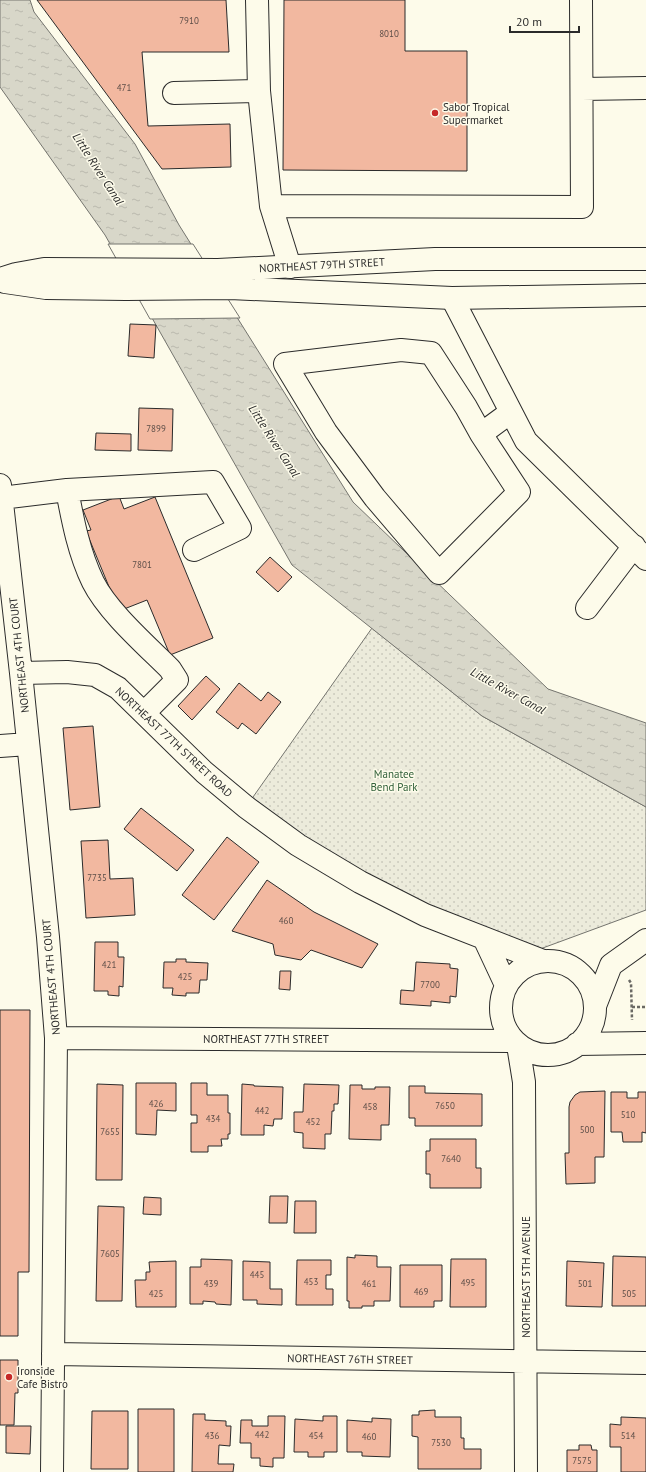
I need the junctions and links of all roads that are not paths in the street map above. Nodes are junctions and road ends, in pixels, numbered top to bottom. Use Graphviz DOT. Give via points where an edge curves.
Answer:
graph roads {
  1 [pos="257,0"];
  2 [pos="580,0"];
  3 [pos="646,88"];
  4 [pos="582,89"];
  5 [pos="260,91"];
  6 [pos="174,93"];
  7 [pos="271,206"];
  8 [pos="646,259"];
  9 [pos="290,267"];
  10 [pos="0,280"];
  11 [pos="646,295"];
  12 [pos="452,298"];
  13 [pos="511,412"];
  14 [pos="481,434"];
  15 [pos="67,490"];
  16 [pos="0,491"];
  17 [pos="194,550"];
  18 [pos="640,552"];
  19 [pos="587,608"];
  20 [pos="21,673"];
  21 [pos="144,713"];
  22 [pos="28,744"];
  23 [pos="0,746"];
  24 [pos="484,938"];
  25 [pos="646,940"];
  26 [pos="543,961"];
  27 [pos="570,966"];
  28 [pos="619,970"];
  29 [pos="506,985"];
  30 [pos="501,1007"];
  31 [pos="595,1010"];
  32 [pos="56,1038"];
  33 [pos="476,1040"];
  34 [pos="516,1043"];
  35 [pos="622,1043"];
  36 [pos="646,1043"];
  37 [pos="577,1044"];
  38 [pos="557,1054"];
  39 [pos="524,1082"];
  40 [pos="53,1354"];
  41 [pos="526,1362"];
  42 [pos="646,1363"];
  43 [pos="52,1472"];
  44 [pos="526,1472"];
  1 -- 5 [label="street"];
  2 -- 4 [label="street"];
  3 -- 4 [label="street"];
  4 -- 7 [label="street" via="582,207"];
  5 -- 6 [label="street"];
  5 -- 7 [label="street"];
  7 -- 9 [label="street"];
  8 -- 9 [label="street, NORTHEAST 79TH STREET" via="435,259"];
  9 -- 10 [label="street, NORTHEAST 79TH STREET" via="218,270 44,270 16,274"];
  10 -- 12 [label="street, NORTHEAST 79TH STREET" via="46,288 230,288"];
  11 -- 12 [label="street, NORTHEAST 79TH STREET"];
  12 -- 13 [label="street"];
  13 -- 14 [label="street"];
  13 -- 18 [label="street" via="526,441"];
  14 -- 14 [label="street" via="432,353 401,350 285,364 326,432 375,498 439,573 520,492"];
  15 -- 16 [label="street"];
  15 -- 17 [label="street" via="213,482 240,528"];
  15 -- 21 [label="street" via="77,541 93,582 109,607 178,680"];
  16 -- 20 [label="street, NORTHEAST 4TH COURT"];
  18 -- 19 [label="street"];
  20 -- 21 [label="street, NORTHEAST 77TH STREET ROAD" via="67,672 96,676 118,688"];
  20 -- 22 [label="street, NORTHEAST 4TH COURT"];
  21 -- 24 [label="street, NORTHEAST 77TH STREET ROAD" via="204,772 298,845 360,882 425,915"];
  22 -- 23 [label="street"];
  22 -- 32 [label="street, NORTHEAST 4TH COURT"];
  24 -- 26 [label="street, NORTHEAST 77TH STREET ROAD"];
  24 -- 29 [label="street"];
  25 -- 28 [label="street"];
  26 -- 27 [label="street" via="558,961"];
  26 -- 29 [label="street" via="528,965 516,973"];
  27 -- 28 [label="street"];
  27 -- 31 [label="street" via="584,976 592,990"];
  28 -- 31 [label="street"];
  29 -- 30 [label="street"];
  30 -- 33 [label="street"];
  30 -- 34 [label="street" via="505,1028"];
  31 -- 35 [label="street"];
  31 -- 37 [label="street" via="593,1022 586,1036"];
  32 -- 33 [label="street, NORTHEAST 77TH STREET"];
  32 -- 40 [label="street, NORTHEAST 4TH COURT"];
  33 -- 34 [label="street, NORTHEAST 77TH STREET"];
  34 -- 38 [label="street" via="543,1055"];
  34 -- 39 [label="street, NORTHEAST 5TH AVENUE"];
  35 -- 36 [label="street"];
  35 -- 37 [label="street"];
  37 -- 38 [label="street"];
  38 -- 39 [label="street"];
  39 -- 41 [label="street, NORTHEAST 5TH AVENUE"];
  40 -- 41 [label="street, NORTHEAST 76TH STREET"];
  40 -- 43 [label="street, NORTHEAST 4TH COURT"];
  41 -- 42 [label="street, NORTHEAST 76TH STREET"];
  41 -- 44 [label="street, NORTHEAST 5TH AVENUE"];
}
